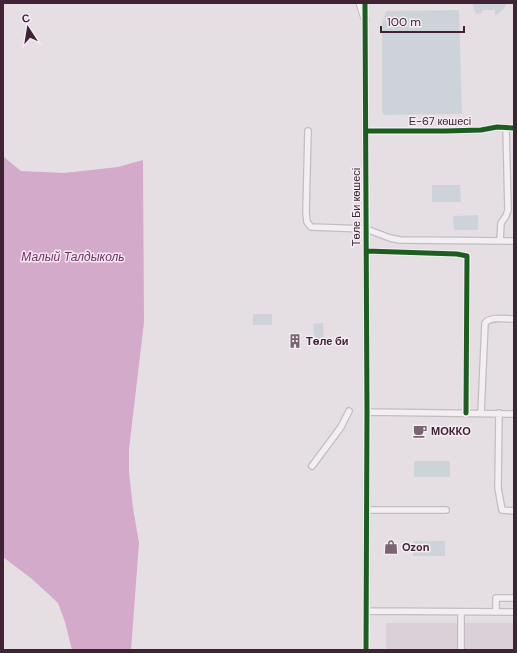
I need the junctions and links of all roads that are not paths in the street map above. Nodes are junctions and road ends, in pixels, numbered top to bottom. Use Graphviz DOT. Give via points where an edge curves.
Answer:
graph roads {
  1 [pos="360,3"];
  2 [pos="365,3"];
  3 [pos="365,19"];
  4 [pos="506,128"];
  5 [pos="514,128"];
  6 [pos="308,131"];
  7 [pos="366,131"];
  8 [pos="366,229"];
  9 [pos="500,241"];
  10 [pos="514,242"];
  11 [pos="366,250"];
  12 [pos="514,319"];
  13 [pos="349,411"];
  14 [pos="367,412"];
  15 [pos="466,413"];
  16 [pos="481,413"];
  17 [pos="499,413"];
  18 [pos="514,414"];
  19 [pos="312,466"];
  20 [pos="367,510"];
  21 [pos="446,510"];
  22 [pos="514,511"];
  23 [pos="514,598"];
  24 [pos="366,611"];
  25 [pos="461,612"];
  26 [pos="496,612"];
  27 [pos="514,612"];
  28 [pos="366,650"];
  29 [pos="461,650"];
  1 -- 3 [label="main road"];
  2 -- 3 [label="street, Төле Би көшесі"];
  3 -- 7 [label="street, Төле Би көшесі"];
  4 -- 5 [label="street, Е-67 көшесі"];
  4 -- 7 [label="street, Е-67 көшесі"];
  4 -- 9 [label="street" via="508,210 501,223"];
  6 -- 8 [label="street" via="306,213 309,225"];
  7 -- 8 [label="street, Төле Би көшесі"];
  8 -- 9 [label="street" via="400,240"];
  8 -- 11 [label="street, Төле Би көшесі"];
  9 -- 10 [label="street"];
  11 -- 14 [label="street, Төле Би көшесі"];
  11 -- 15 [label="street" via="467,256"];
  12 -- 16 [label="street" via="493,319 485,323"];
  13 -- 19 [label="street" via="341,427"];
  14 -- 15 [label="street"];
  14 -- 20 [label="street, Төле Би көшесі"];
  15 -- 16 [label="street"];
  16 -- 17 [label="street"];
  17 -- 18 [label="street"];
  17 -- 22 [label="street" via="498,488 502,510"];
  20 -- 21 [label="street"];
  20 -- 24 [label="street, Төле Би көшесі"];
  23 -- 26 [label="street" via="496,598"];
  24 -- 25 [label="street"];
  24 -- 28 [label="street, Төле Би көшесі"];
  25 -- 26 [label="street"];
  25 -- 29 [label="street"];
  26 -- 27 [label="street"];
}
